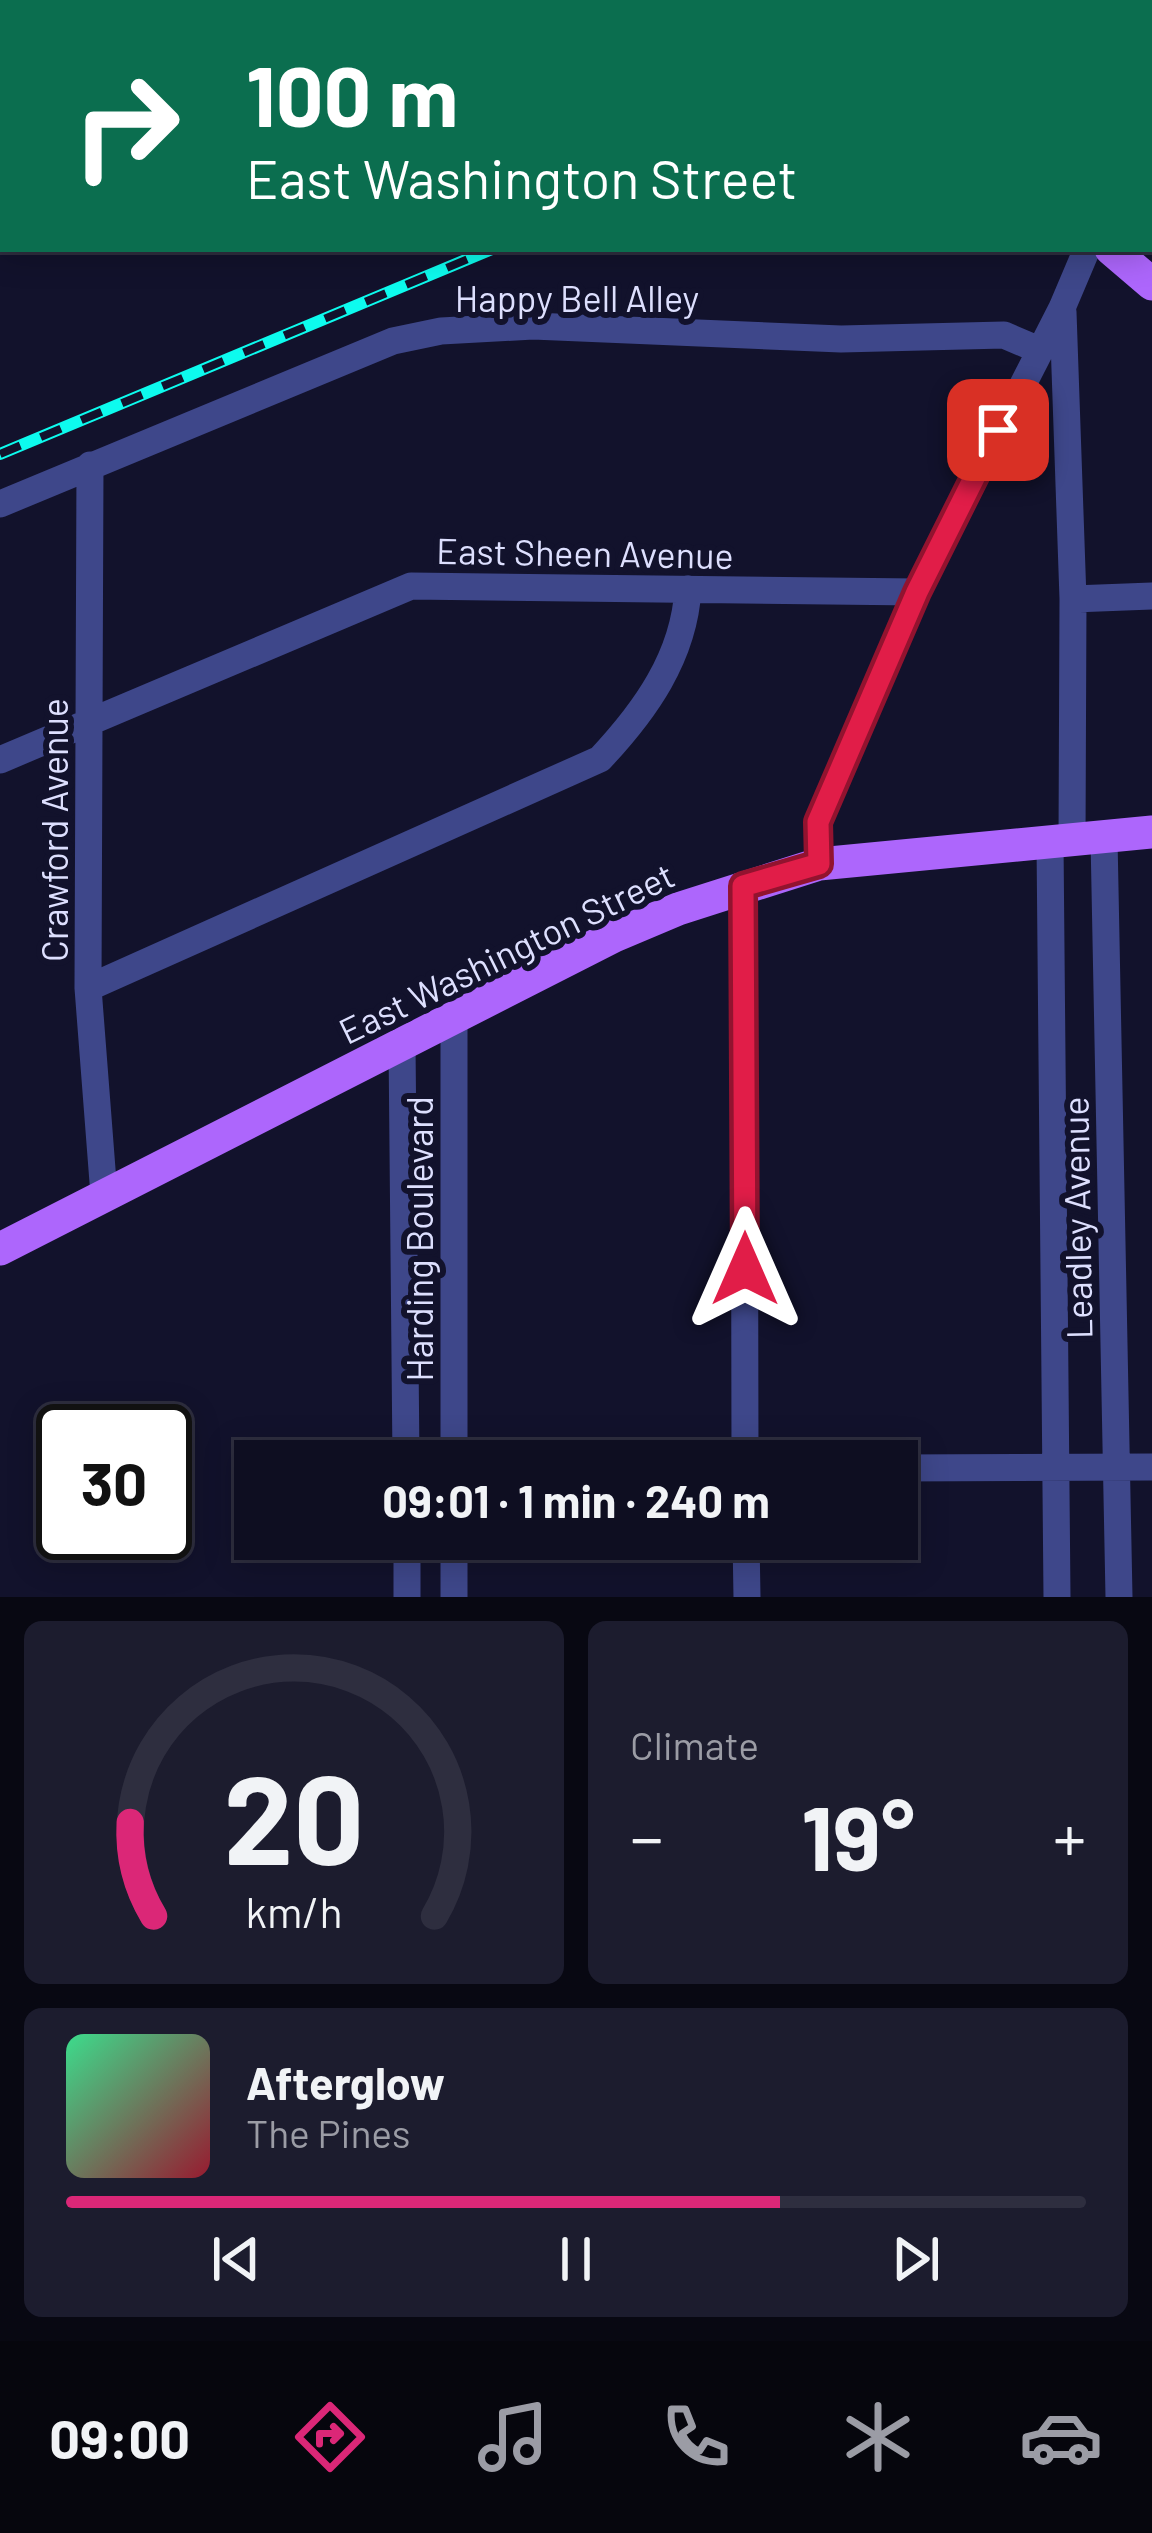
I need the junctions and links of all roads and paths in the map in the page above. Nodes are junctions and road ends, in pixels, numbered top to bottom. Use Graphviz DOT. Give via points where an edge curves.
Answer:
graph roads {
  1 [pos="1086,252"];
  2 [pos="1115,252"];
  3 [pos="1152,284"];
  4 [pos="1062,308"];
  5 [pos="1040,350"];
  6 [pos="90,465"];
  7 [pos="0,504"];
  8 [pos="688,589"];
  9 [pos="917,592"];
  10 [pos="1152,596"];
  11 [pos="1073,599"];
  12 [pos="90,719"];
  13 [pos="0,760"];
  14 [pos="1152,832"];
  15 [pos="1076,840"];
  16 [pos="819,864"];
  17 [pos="743,886"];
  18 [pos="88,988"];
  19 [pos="454,1017"];
  20 [pos="402,1044"];
  21 [pos="104,1195"];
  22 [pos="0,1249"];
  23 [pos="406,1440"];
  24 [pos="454,1440"];
  25 [pos="745,1440"];
  26 [pos="1055,1467"];
  27 [pos="1117,1467"];
  28 [pos="1152,1467"];
  29 [pos="918,1468"];
  30 [pos="407,1560"];
  31 [pos="454,1560"];
  32 [pos="746,1560"];
  33 [pos="407,1597"];
  34 [pos="454,1597"];
  35 [pos="747,1597"];
  36 [pos="1057,1597"];
  37 [pos="1119,1597"];
  1 -- 4 [label="street"];
  2 -- 3 [label="main road"];
  4 -- 5 [label="street"];
  4 -- 11 [label="street, Leadley Avenue"];
  5 -- 6 [label="street, Happy Bell Alley" via="1004,335 842,339 533,326 441,332 393,341"];
  5 -- 9 [label="street"];
  6 -- 7 [label="street, Happy Bell Alley"];
  6 -- 12 [label="street, Crawford Avenue"];
  8 -- 9 [label="street, East Sheen Avenue"];
  8 -- 12 [label="street, East Sheen Avenue" via="411,586"];
  8 -- 18 [label="street" via="686,622 645,711 600,759"];
  9 -- 16 [label="street" via="818,822"];
  10 -- 11 [label="street"];
  11 -- 15 [label="street, Leadley Avenue"];
  12 -- 13 [label="street, East Sheen Avenue"];
  12 -- 18 [label="street, Crawford Avenue"];
  14 -- 15 [label="main road, East Washington Street"];
  15 -- 16 [label="main road, East Washington Street"];
  15 -- 26 [label="street, Leadley Avenue"];
  15 -- 27 [label="street, Leadley Avenue"];
  16 -- 17 [label="main road, East Washington Street"];
  17 -- 19 [label="main road, East Washington Street" via="614,936"];
  17 -- 25 [label="street"];
  18 -- 21 [label="street, Crawford Avenue"];
  19 -- 20 [label="main road, East Washington Street"];
  19 -- 24 [label="street, Harding Boulevard"];
  20 -- 21 [label="main road, East Washington Street"];
  20 -- 23 [label="street, Harding Boulevard"];
  21 -- 22 [label="main road, East Washington Street"];
  26 -- 27 [label="street"];
  26 -- 29 [label="street"];
  26 -- 36 [label="street, Leadley Avenue"];
  27 -- 28 [label="street"];
  27 -- 37 [label="street, Leadley Avenue"];
  30 -- 33 [label="street"];
  31 -- 34 [label="street"];
  32 -- 35 [label="street"];
}
